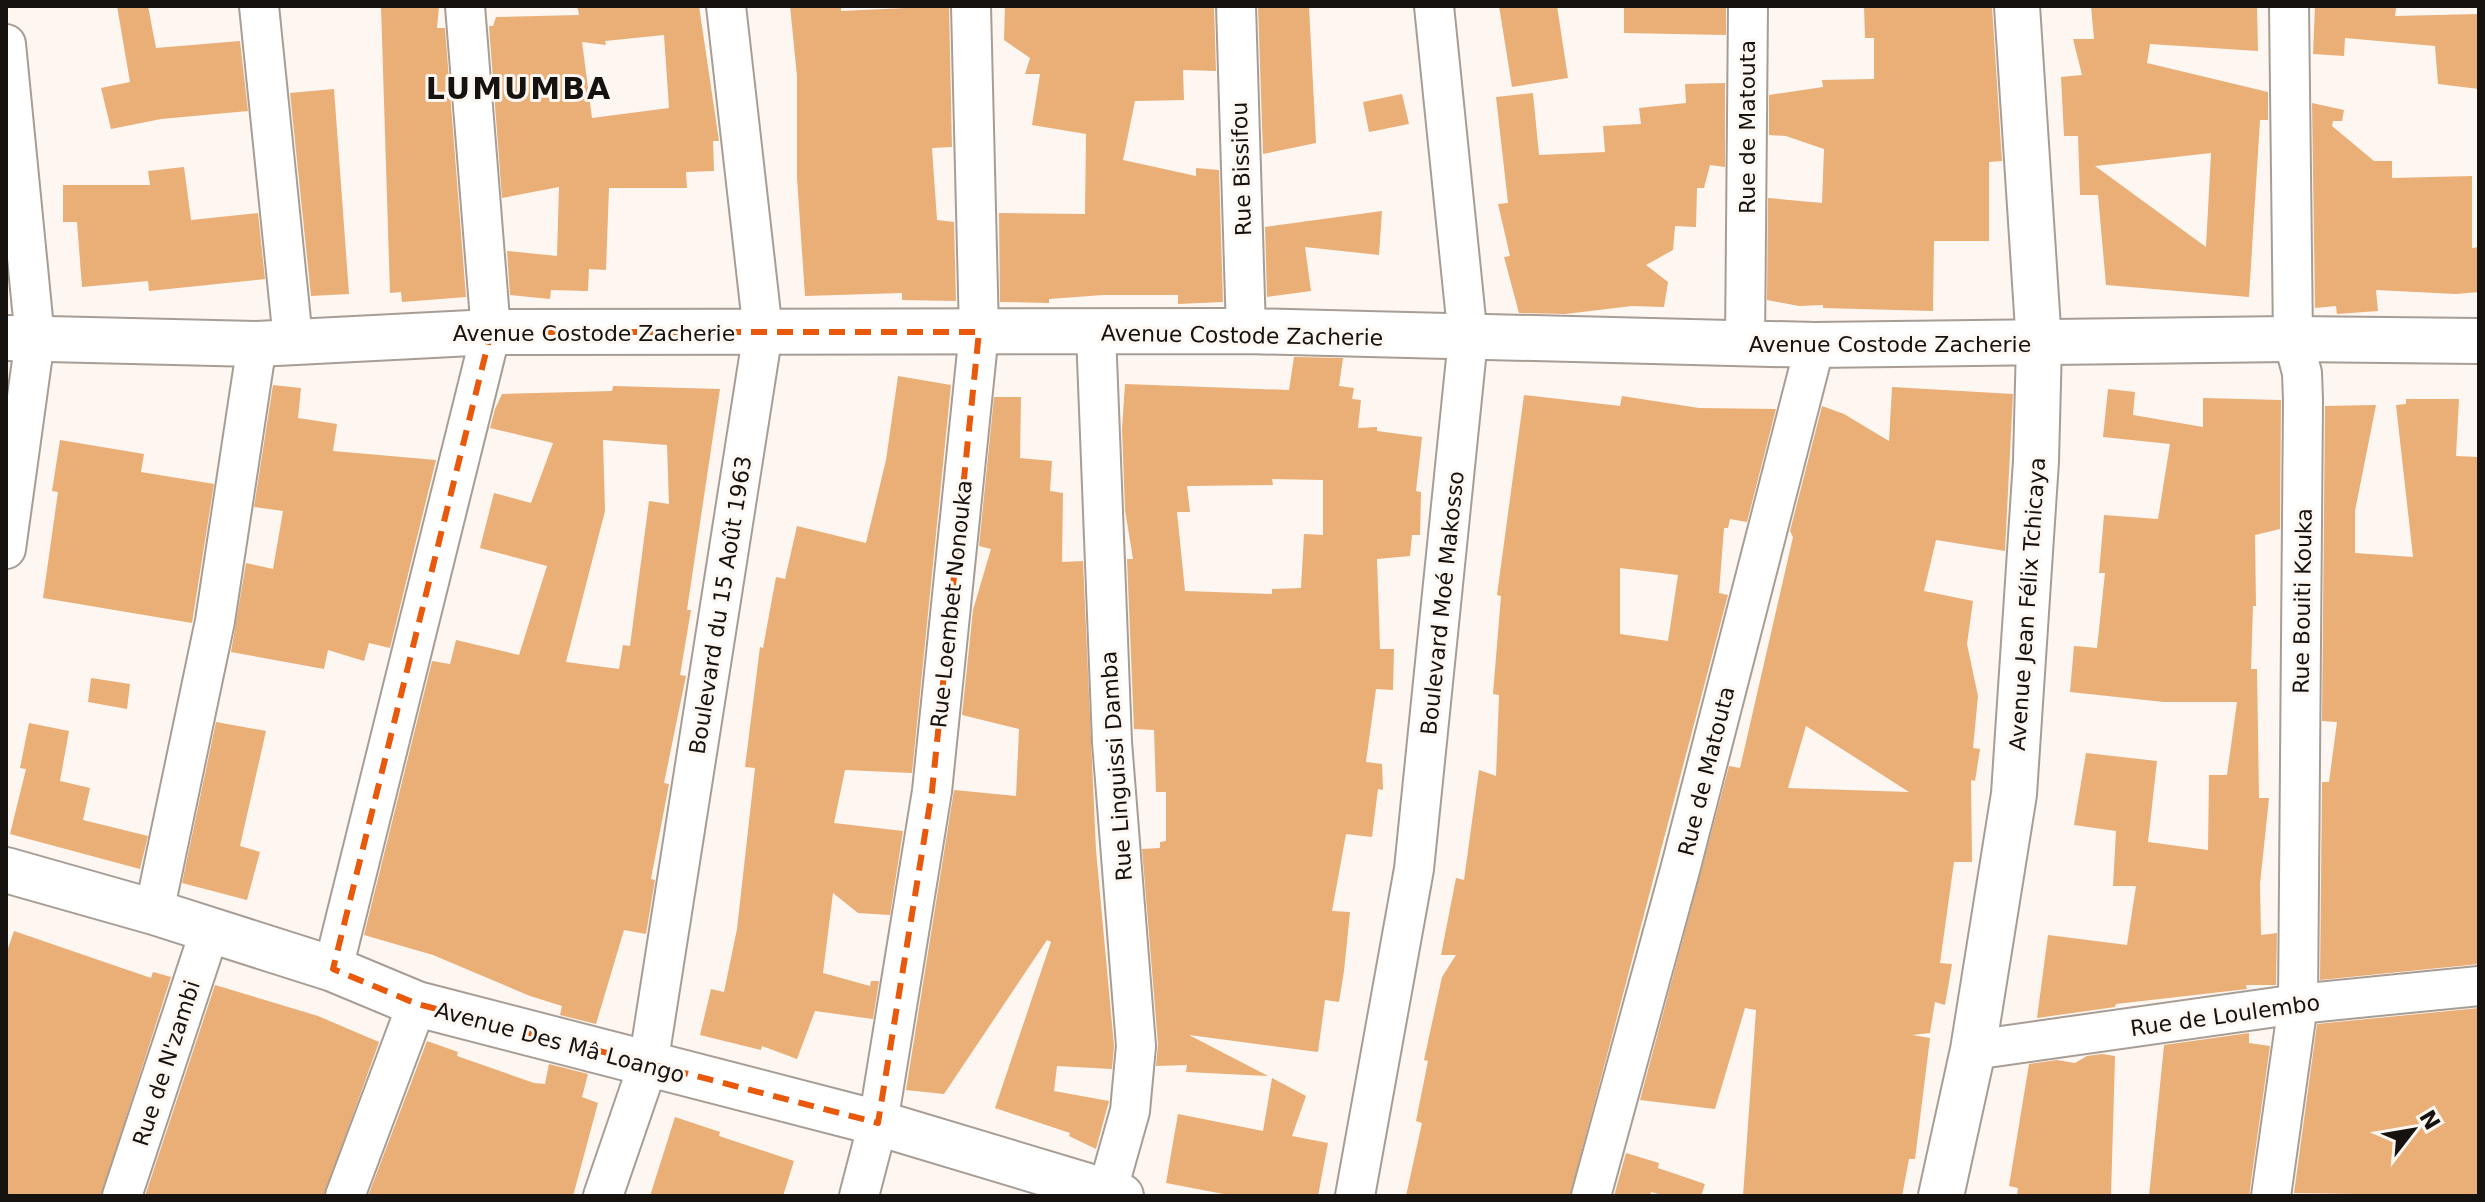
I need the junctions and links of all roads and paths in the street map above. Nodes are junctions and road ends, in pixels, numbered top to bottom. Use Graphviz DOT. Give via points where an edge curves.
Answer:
graph roads {
  1 [pos="259,6"];
  2 [pos="465,6"];
  3 [pos="726,6"];
  4 [pos="971,6"];
  5 [pos="1236,6"];
  6 [pos="1434,6"];
  7 [pos="1748,6"];
  8 [pos="2017,6"];
  9 [pos="2289,6"];
  10 [pos="6,44"];
  11 [pos="1246,331"];
  12 [pos="491,332"];
  13 [pos="763,332"];
  14 [pos="979,332"];
  15 [pos="1096,333"];
  16 [pos="21,338"];
  17 [pos="1468,339"];
  18 [pos="2293,339"];
  19 [pos="2479,341"];
  20 [pos="275,342"];
  21 [pos="1745,344"];
  22 [pos="2039,344"];
  23 [pos="1815,345"];
  24 [pos="6,549"];
  25 [pos="6,870"];
  26 [pos="154,912"];
  27 [pos="210,930"];
  28 [pos="333,969"];
  29 [pos="2479,986"];
  30 [pos="417,1004"];
  31 [pos="2298,1004"];
  32 [pos="1973,1050"];
  33 [pos="648,1065"];
  34 [pos="878,1123"];
  35 [pos="1111,1195"];
  36 [pos="122,1196"];
  37 [pos="345,1196"];
  38 [pos="603,1196"];
  39 [pos="859,1196"];
  40 [pos="1355,1196"];
  41 [pos="1591,1196"];
  42 [pos="1941,1196"];
  43 [pos="2271,1196"];
  1 -- 20 [label="street"];
  2 -- 12 [label="street"];
  3 -- 13 [label="street, Boulevard du 15 Août 1963"];
  4 -- 14 [label="street, Rue Loembet Nonouka"];
  5 -- 11 [label="street, Rue Bissifou"];
  6 -- 17 [label="street, Boulevard Moé Makosso"];
  7 -- 21 [label="street, Rue de Matouta"];
  8 -- 22 [label="street, Avenue Jean Félix Tchicaya"];
  9 -- 18 [label="street, Rue Bouiti Kouka"];
  10 -- 16 [label="street"];
  11 -- 15 [label="street, Avenue Costode Zacherie"];
  11 -- 17 [label="street, Avenue Costode Zacherie"];
  12 -- 13 [label="street, Avenue Costode Zacherie"];
  12 -- 20 [label="street, Avenue Costode Zacherie"];
  12 -- 28 [label="street"];
  13 -- 14 [label="street, Avenue Costode Zacherie"];
  13 -- 33 [label="street, Boulevard du 15 Août 1963"];
  14 -- 15 [label="street, Avenue Costode Zacherie"];
  14 -- 34 [label="street, Rue Loembet Nonouka" via="932,791"];
  15 -- 35 [label="street, Rue Linguissi Damba" via="1112,742 1136,1046 1130,1111"];
  16 -- 20 [label="street, Avenue Costode Zacherie"];
  16 -- 24 [label="street"];
  17 -- 21 [label="street, Avenue Costode Zacherie"];
  17 -- 40 [label="street, Boulevard Moé Makosso" via="1414,869"];
  18 -- 19 [label="street, Avenue Costode Zacherie"];
  18 -- 22 [label="street, Avenue Costode Zacherie"];
  18 -- 31 [label="street, Rue Bouiti Kouka" via="2303,400"];
  20 -- 26 [label="street"];
  21 -- 23 [label="street, Avenue Costode Zacherie"];
  22 -- 23 [label="street, Avenue Costode Zacherie"];
  22 -- 32 [label="street, Avenue Jean Félix Tchicaya" via="2014,794"];
  23 -- 41 [label="street, Rue de Matouta"];
  25 -- 26 [label="street, Avenue Des Mâ Loango"];
  26 -- 27 [label="street, Avenue Des Mâ Loango"];
  27 -- 28 [label="street, Avenue Des Mâ Loango"];
  27 -- 36 [label="street, Rue de N'zambi"];
  28 -- 30 [label="street, Avenue Des Mâ Loango"];
  29 -- 31 [label="street, Rue de Loulembo"];
  30 -- 33 [label="street, Avenue Des Mâ Loango"];
  30 -- 37 [label="street"];
  31 -- 32 [label="street, Rue de Loulembo"];
  31 -- 43 [label="street, Rue Bouiti Kouka"];
  32 -- 42 [label="street, Avenue Jean Félix Tchicaya"];
  33 -- 34 [label="street, Avenue Des Mâ Loango"];
  33 -- 38 [label="street, Boulevard du 15 Août 1963"];
  34 -- 35 [label="street, Avenue Des Mâ Loango"];
  34 -- 39 [label="street, Rue Loembet Nonouka"];
}
